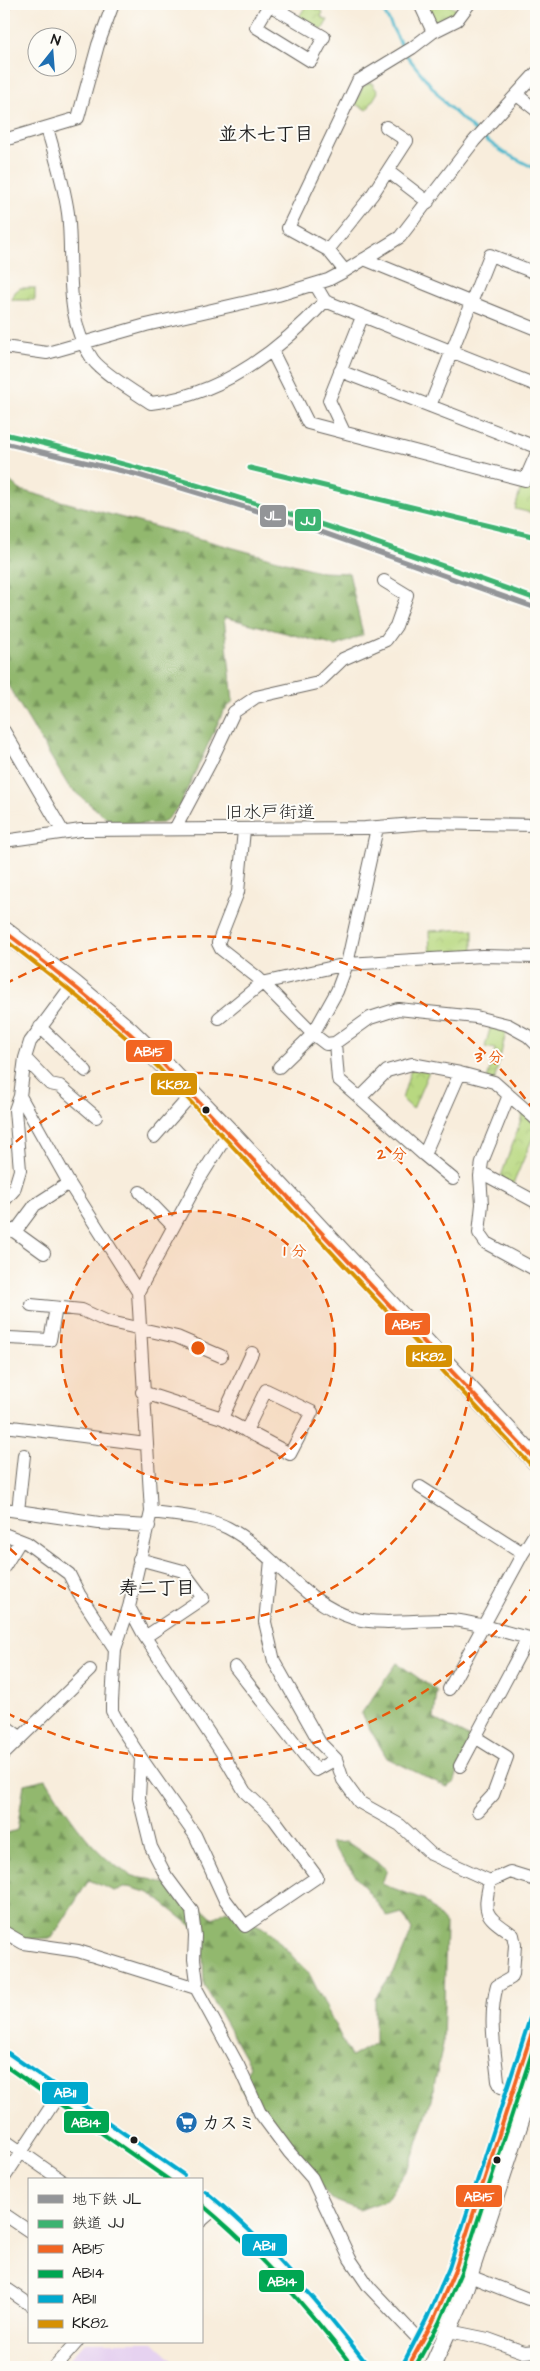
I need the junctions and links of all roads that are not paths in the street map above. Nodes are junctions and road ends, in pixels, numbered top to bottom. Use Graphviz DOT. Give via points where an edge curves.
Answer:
graph roads {
  1 [pos="112,4"];
  2 [pos="420,4"];
  3 [pos="469,4"];
  4 [pos="271,5"];
  5 [pos="433,32"];
  6 [pos="536,73"];
  7 [pos="517,95"];
  8 [pos="536,110"];
  9 [pos="386,127"];
  10 [pos="47,128"];
  11 [pos="4,140"];
  12 [pos="388,172"];
  13 [pos="428,202"];
  14 [pos="328,250"];
  15 [pos="364,260"];
  16 [pos="346,271"];
  17 [pos="536,273"];
  18 [pos="315,284"];
  19 [pos="325,300"];
  20 [pos="472,303"];
  21 [pos="362,316"];
  22 [pos="536,329"];
  23 [pos="82,343"];
  24 [pos="4,347"];
  25 [pos="272,351"];
  26 [pos="452,353"];
  27 [pos="340,370"];
  28 [pos="536,385"];
  29 [pos="430,406"];
  30 [pos="344,432"];
  31 [pos="536,447"];
  32 [pos="536,455"];
  33 [pos="384,581"];
  34 [pos="4,732"];
  35 [pos="536,825"];
  36 [pos="377,828"];
  37 [pos="175,829"];
  38 [pos="244,830"];
  39 [pos="63,832"];
  40 [pos="4,841"];
  41 [pos="4,931"];
  42 [pos="536,957"];
  43 [pos="346,964"];
  44 [pos="262,983"];
  45 [pos="73,984"];
  46 [pos="219,1018"];
  47 [pos="40,1027"];
  48 [pos="313,1034"];
  49 [pos="335,1042"];
  50 [pos="536,1044"];
  51 [pos="25,1058"];
  52 [pos="280,1067"];
  53 [pos="86,1071"];
  54 [pos="460,1073"];
  55 [pos="192,1094"];
  56 [pos="510,1095"];
  57 [pos="20,1096"];
  58 [pos="360,1098"];
  59 [pos="534,1111"];
  60 [pos="96,1117"];
  61 [pos="229,1132"];
  62 [pos="154,1137"];
  63 [pos="424,1155"];
  64 [pos="480,1176"];
  65 [pos="453,1179"];
  66 [pos="69,1183"];
  67 [pos="140,1192"];
  68 [pos="4,1201"];
  69 [pos="536,1202"];
  70 [pos="173,1226"];
  71 [pos="9,1229"];
  72 [pos="44,1253"];
  73 [pos="536,1270"];
  74 [pos="138,1292"];
  75 [pos="31,1305"];
  76 [pos="56,1308"];
  77 [pos="140,1328"];
  78 [pos="9,1338"];
  79 [pos="252,1353"];
  80 [pos="221,1356"];
  81 [pos="142,1392"];
  82 [pos="222,1418"];
  83 [pos="4,1426"];
  84 [pos="246,1430"];
  85 [pos="146,1444"];
  86 [pos="24,1454"];
  87 [pos="536,1461"];
  88 [pos="420,1487"];
  89 [pos="4,1509"];
  90 [pos="18,1511"];
  91 [pos="151,1512"];
  92 [pos="149,1526"];
  93 [pos="536,1532"];
  94 [pos="4,1534"];
  95 [pos="20,1541"];
  96 [pos="522,1553"];
  97 [pos="139,1559"];
  98 [pos="271,1560"];
  99 [pos="4,1566"];
  100 [pos="129,1607"];
  101 [pos="484,1626"];
  102 [pos="146,1637"];
  103 [pos="532,1639"];
  104 [pos="115,1649"];
  105 [pos="235,1667"];
  106 [pos="90,1670"];
  107 [pos="450,1689"];
  108 [pos="4,1725"];
  109 [pos="20,1737"];
  110 [pos="475,1737"];
  111 [pos="4,1754"];
  112 [pos="141,1758"];
  113 [pos="336,1759"];
  114 [pos="460,1766"];
  115 [pos="478,1812"];
  116 [pos="536,1880"];
  117 [pos="490,1881"];
  118 [pos="4,1932"];
  119 [pos="196,1988"];
  120 [pos="536,2020"];
  121 [pos="4,2058"];
  122 [pos="536,2075"];
  123 [pos="522,2093"];
  124 [pos="58,2096"];
  125 [pos="4,2140"];
  126 [pos="21,2153"];
  127 [pos="4,2178"];
  128 [pos="58,2178"];
  129 [pos="177,2178"];
  130 [pos="202,2197"];
  131 [pos="216,2208"];
  132 [pos="4,2214"];
  133 [pos="202,2220"];
  134 [pos="28,2230"];
  135 [pos="463,2273"];
  136 [pos="4,2287"];
  137 [pos="536,2298"];
  138 [pos="28,2303"];
  139 [pos="449,2330"];
  140 [pos="422,2343"];
  141 [pos="75,2344"];
  142 [pos="536,2351"];
  143 [pos="55,2367"];
  144 [pos="361,2367"];
  145 [pos="408,2367"];
  146 [pos="432,2367"];
  1 -- 10 [label="street" via="78,118"];
  2 -- 5 [label="street"];
  3 -- 5 [label="street" via="457,20"];
  4 -- 4 [label="street" via="324,37 310,60 256,27"];
  5 -- 14 [label="street" via="358,81 288,228"];
  6 -- 7 [label="street"];
  7 -- 8 [label="street"];
  7 -- 13 [label="street" via="477,137"];
  9 -- 12 [label="street" via="407,141"];
  10 -- 11 [label="street"];
  10 -- 23 [label="street" via="68,213 70,284"];
  12 -- 13 [label="street"];
  12 -- 14 [label="street"];
  13 -- 15 [label="street" via="400,237"];
  14 -- 16 [label="street"];
  15 -- 16 [label="street"];
  15 -- 20 [label="street"];
  16 -- 18 [label="street"];
  17 -- 20 [label="street" via="490,255"];
  18 -- 19 [label="street"];
  18 -- 23 [label="street"];
  19 -- 21 [label="street"];
  19 -- 25 [label="street"];
  20 -- 22 [label="street"];
  20 -- 26 [label="street"];
  21 -- 26 [label="street"];
  21 -- 27 [label="street"];
  23 -- 24 [label="street" via="47,353"];
  23 -- 25 [label="street" via="95,362 151,403 200,391 246,370"];
  25 -- 30 [label="street" via="308,423"];
  26 -- 28 [label="street"];
  26 -- 29 [label="street"];
  27 -- 29 [label="street"];
  27 -- 30 [label="street" via="329,400"];
  29 -- 31 [label="street"];
  30 -- 32 [label="street" via="525,480"];
  33 -- 37 [label="street" via="407,596 391,635 378,645 343,659 318,683 256,697 234,712"];
  34 -- 39 [label="street"];
  35 -- 36 [label="street, 旧水戸街道" via="427,823"];
  36 -- 38 [label="street, 旧水戸街道"];
  36 -- 43 [label="street"];
  37 -- 38 [label="street, 旧水戸街道"];
  37 -- 39 [label="street, 旧水戸街道"];
  38 -- 44 [label="street" via="238,892 218,943"];
  39 -- 40 [label="street, 旧水戸街道"];
  41 -- 45 [label="highway"];
  42 -- 43 [label="street" via="482,956"];
  43 -- 44 [label="street"];
  43 -- 48 [label="street" via="337,992"];
  44 -- 46 [label="street"];
  44 -- 48 [label="street"];
  45 -- 47 [label="street"];
  45 -- 55 [label="highway" via="129,1031"];
  47 -- 51 [label="street"];
  47 -- 53 [label="street"];
  48 -- 49 [label="street" via="326,1044"];
  48 -- 52 [label="street"];
  49 -- 50 [label="street" via="370,1018 410,1010 476,1017 508,1026"];
  49 -- 58 [label="street" via="338,1079"];
  51 -- 57 [label="street"];
  51 -- 60 [label="street" via="50,1084 60,1086"];
  54 -- 56 [label="street" via="494,1082"];
  54 -- 58 [label="street" via="405,1065 387,1071"];
  54 -- 63 [label="street"];
  55 -- 61 [label="highway"];
  55 -- 62 [label="street"];
  56 -- 59 [label="street"];
  56 -- 64 [label="street" via="482,1162"];
  57 -- 66 [label="street"];
  57 -- 68 [label="street" via="15,1110 20,1170 14,1190"];
  58 -- 63 [label="street"];
  61 -- 70 [label="street"];
  61 -- 87 [label="highway"];
  63 -- 65 [label="street"];
  64 -- 69 [label="street" via="486,1175"];
  64 -- 73 [label="street" via="479,1233 486,1243"];
  66 -- 71 [label="street" via="35,1205"];
  66 -- 74 [label="street"];
  67 -- 70 [label="street"];
  70 -- 74 [label="street"];
  71 -- 72 [label="street"];
  74 -- 77 [label="street"];
  75 -- 76 [label="street"];
  76 -- 77 [label="street" via="82,1310 106,1321"];
  76 -- 78 [label="street" via="50,1340"];
  77 -- 80 [label="street" via="177,1337"];
  77 -- 81 [label="street"];
  79 -- 82 [label="street"];
  81 -- 82 [label="street"];
  81 -- 85 [label="street"];
  82 -- 84 [label="street"];
  83 -- 85 [label="street"];
  84 -- 84 [label="street" via="290,1454 312,1412 266,1390"];
  85 -- 91 [label="street"];
  86 -- 90 [label="street"];
  88 -- 96 [label="street"];
  89 -- 90 [label="street"];
  90 -- 92 [label="street" via="98,1523"];
  91 -- 92 [label="street"];
  91 -- 98 [label="street" via="192,1517 228,1527"];
  92 -- 97 [label="street"];
  93 -- 96 [label="street"];
  94 -- 95 [label="street"];
  95 -- 99 [label="street"];
  95 -- 104 [label="street" via="69,1574"];
  96 -- 101 [label="street"];
  97 -- 100 [label="street"];
  97 -- 102 [label="street" via="183,1571 203,1598"];
  98 -- 101 [label="street" via="314,1600 353,1618 453,1620"];
  98 -- 113 [label="street" via="265,1622 274,1662 320,1743"];
  100 -- 102 [label="street"];
  100 -- 104 [label="street"];
  101 -- 103 [label="street"];
  101 -- 107 [label="street"];
  102 -- 112 [label="street" via="245,1792 274,1819 317,1877 245,1926 224,1898 195,1834"];
  103 -- 110 [label="street"];
  104 -- 112 [label="street" via="112,1711"];
  105 -- 113 [label="street" via="316,1770"];
  106 -- 109 [label="street"];
  108 -- 109 [label="street"];
  109 -- 111 [label="street"];
  110 -- 114 [label="street"];
  110 -- 115 [label="street" via="507,1757 493,1795"];
  112 -- 119 [label="street" via="139,1798 151,1847 166,1876 192,1911"];
  113 -- 117 [label="street" via="343,1780 359,1802 400,1824 431,1854"];
  116 -- 117 [label="street" via="510,1872"];
  117 -- 123 [label="street" via="485,1905 487,1912 513,1935 515,1945 513,1974 498,1986 494,1997 498,2082 501,2087"];
  118 -- 119 [label="street" via="23,1943 78,1951"];
  119 -- 140 [label="street" via="260,2113 312,2178 350,2259 369,2287"];
  120 -- 123 [label="main road"];
  121 -- 124 [label="street"];
  122 -- 123 [label="main road"];
  123 -- 135 [label="main road"];
  124 -- 126 [label="street"];
  124 -- 129 [label="street"];
  125 -- 126 [label="street"];
  126 -- 127 [label="street"];
  126 -- 128 [label="street"];
  130 -- 131 [label="street"];
  131 -- 133 [label="street"];
  131 -- 144 [label="street" via="271,2260 325,2320"];
  132 -- 134 [label="street"];
  135 -- 137 [label="street" via="528,2299"];
  135 -- 139 [label="main road"];
  135 -- 140 [label="main road"];
  136 -- 138 [label="street"];
  139 -- 142 [label="street" via="524,2352"];
  139 -- 146 [label="main road"];
  140 -- 145 [label="main road"];
  141 -- 143 [label="street"];
}
